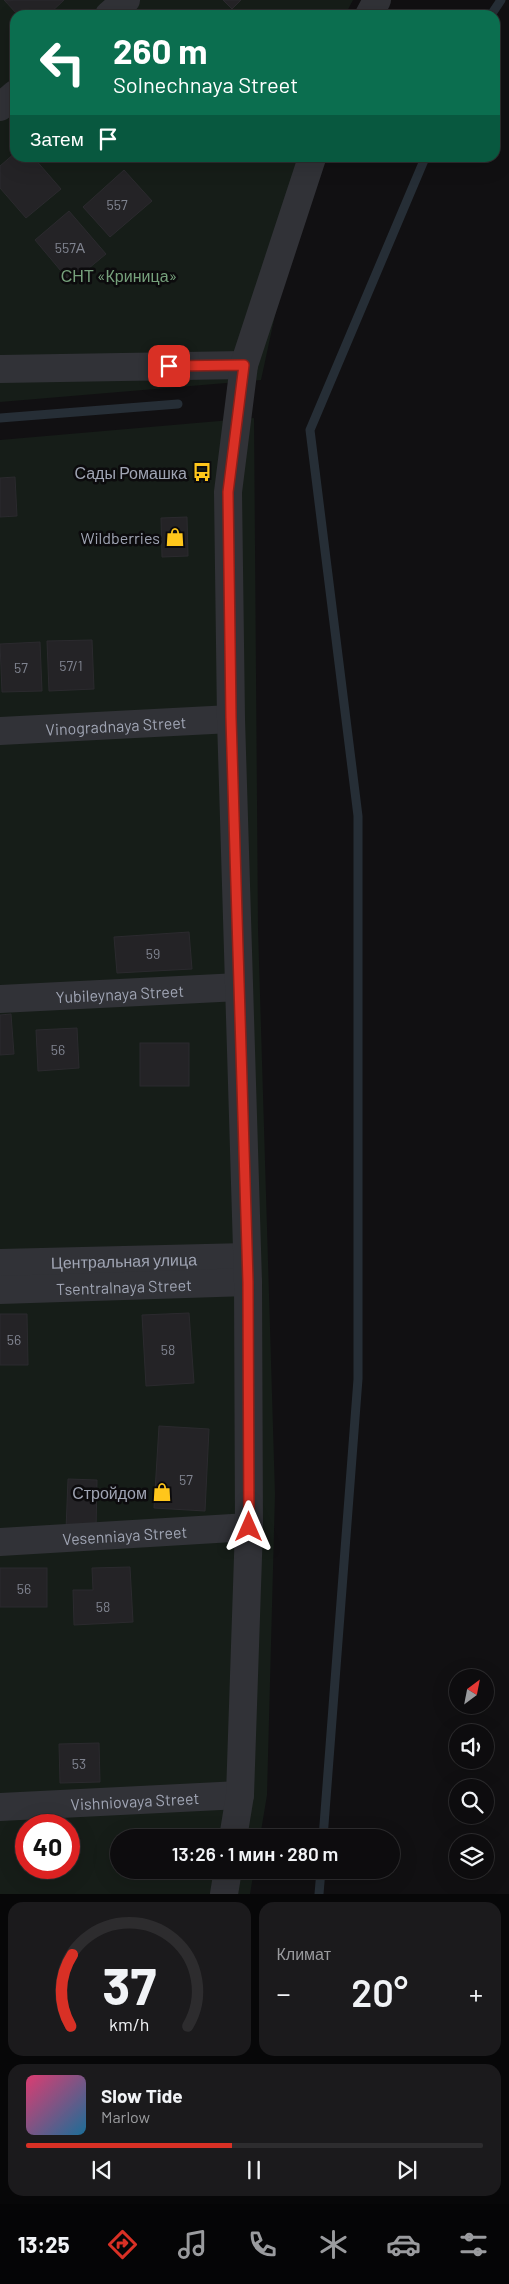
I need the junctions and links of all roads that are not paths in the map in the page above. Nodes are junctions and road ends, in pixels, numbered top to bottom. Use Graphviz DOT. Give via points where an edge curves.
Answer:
graph roads {
  1 [pos="126,0"];
  2 [pos="115,10"];
  3 [pos="10,98"];
  4 [pos="0,107"];
  5 [pos="311,162"];
  6 [pos="244,365"];
  7 [pos="0,369"];
  8 [pos="231,718"];
  9 [pos="0,731"];
  10 [pos="238,987"];
  11 [pos="0,999"];
  12 [pos="0,1263"];
  13 [pos="247,1269"];
  14 [pos="0,1290"];
  15 [pos="249,1527"];
  16 [pos="0,1542"];
  17 [pos="240,1795"];
  18 [pos="0,1807"];
  19 [pos="234,1829"];
  20 [pos="226,1879"];
  21 [pos="224,1894"];
  1 -- 2 [label="street"];
  3 -- 4 [label="street"];
  5 -- 6 [label="street"];
  6 -- 7 [label="street"];
  6 -- 8 [label="street" via="228,492"];
  8 -- 9 [label="street, Vinogradnaya Street"];
  8 -- 10 [label="street"];
  10 -- 11 [label="street, Yubileynaya Street"];
  10 -- 13 [label="street"];
  12 -- 13 [label="street, Центральная улица"];
  13 -- 14 [label="street, Tsentralnaya Street"];
  13 -- 15 [label="street"];
  15 -- 16 [label="street, Vesenniaya Street"];
  15 -- 17 [label="street"];
  17 -- 18 [label="street, Vishniovaya Street"];
  17 -- 19 [label="street"];
  20 -- 21 [label="street"];
}
